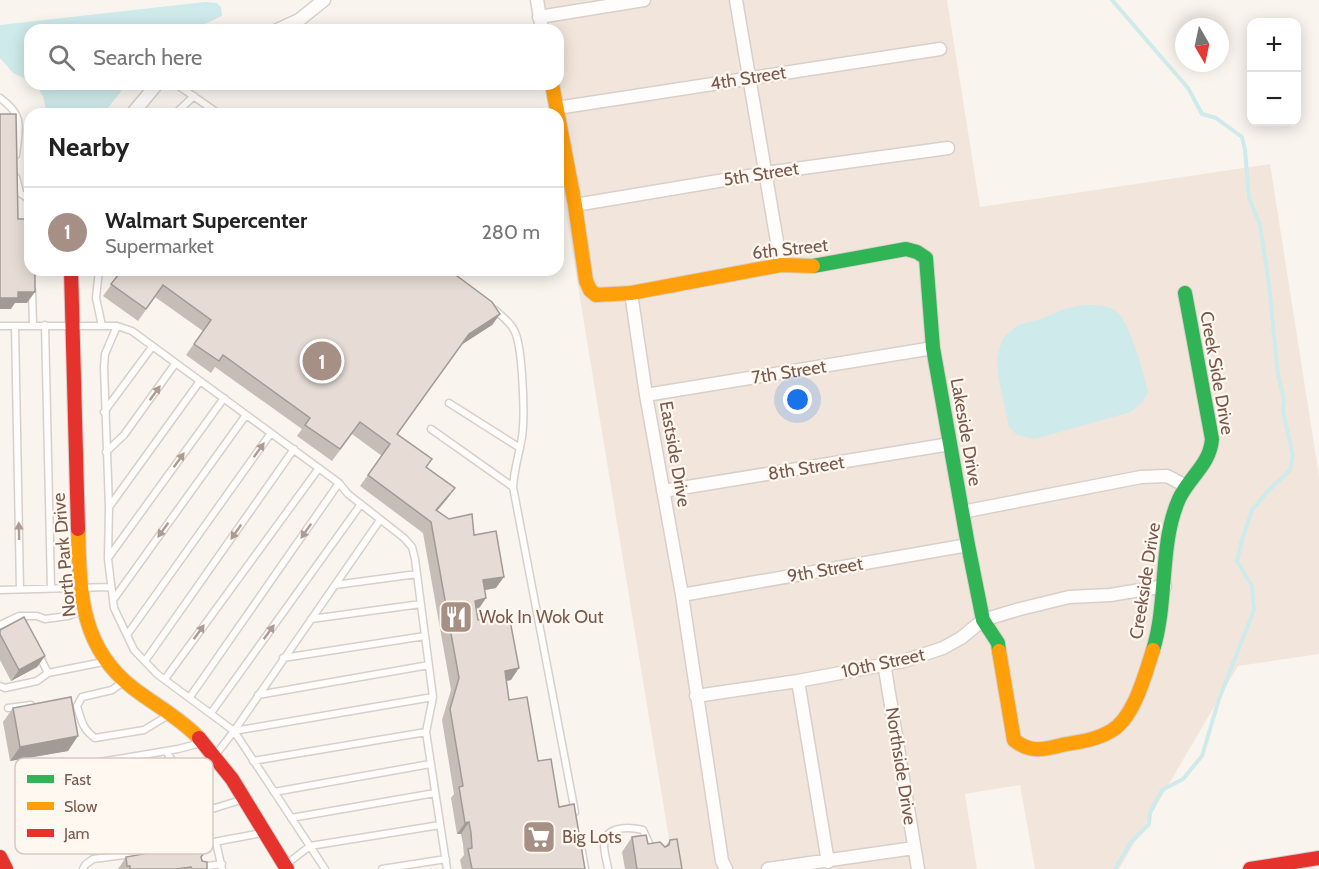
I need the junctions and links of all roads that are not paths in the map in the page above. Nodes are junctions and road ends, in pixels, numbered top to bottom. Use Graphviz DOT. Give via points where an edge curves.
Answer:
graph roads {
  1 [pos="324,0"];
  2 [pos="537,0"];
  3 [pos="644,0"];
  4 [pos="736,0"];
  5 [pos="539,17"];
  6 [pos="290,24"];
  7 [pos="541,24"];
  8 [pos="940,49"];
  9 [pos="749,78"];
  10 [pos="152,90"];
  11 [pos="185,90"];
  12 [pos="553,90"];
  13 [pos="194,96"];
  14 [pos="0,98"];
  15 [pos="137,108"];
  16 [pos="181,108"];
  17 [pos="210,108"];
  18 [pos="557,108"];
  19 [pos="564,146"];
  20 [pos="948,148"];
  21 [pos="766,172"];
  22 [pos="24,196"];
  23 [pos="575,205"];
  24 [pos="917,252"];
  25 [pos="781,265"];
  26 [pos="71,276"];
  27 [pos="98,276"];
  28 [pos="32,281"];
  29 [pos="631,293"];
  30 [pos="1185,293"];
  31 [pos="485,303"];
  32 [pos="45,325"];
  33 [pos="72,325"];
  34 [pos="0,326"];
  35 [pos="15,326"];
  36 [pos="33,326"];
  37 [pos="102,326"];
  38 [pos="117,326"];
  39 [pos="152,347"];
  40 [pos="933,348"];
  41 [pos="175,364"];
  42 [pos="200,381"];
  43 [pos="646,395"];
  44 [pos="224,398"];
  45 [pos="449,403"];
  46 [pos="104,412"];
  47 [pos="246,415"];
  48 [pos="431,429"];
  49 [pos="271,433"];
  50 [pos="950,444"];
  51 [pos="520,448"];
  52 [pos="294,450"];
  53 [pos="106,452"];
  54 [pos="319,468"];
  55 [pos="339,483"];
  56 [pos="1186,486"];
  57 [pos="513,487"];
  58 [pos="663,491"];
  59 [pos="361,504"];
  60 [pos="109,507"];
  61 [pos="962,512"];
  62 [pos="380,520"];
  63 [pos="968,545"];
  64 [pos="108,559"];
  65 [pos="417,574"];
  66 [pos="335,585"];
  67 [pos="1165,586"];
  68 [pos="110,587"];
  69 [pos="51,588"];
  70 [pos="81,588"];
  71 [pos="20,589"];
  72 [pos="0,590"];
  73 [pos="682,595"];
  74 [pos="112,600"];
  75 [pos="421,604"];
  76 [pos="84,610"];
  77 [pos="19,616"];
  78 [pos="311,619"];
  79 [pos="983,620"];
  80 [pos="0,625"];
  81 [pos="24,626"];
  82 [pos="127,634"];
  83 [pos="425,636"];
  84 [pos="33,645"];
  85 [pos="284,658"];
  86 [pos="105,661"];
  87 [pos="145,661"];
  88 [pos="884,663"];
  89 [pos="429,665"];
  90 [pos="48,673"];
  91 [pos="165,679"];
  92 [pos="124,681"];
  93 [pos="798,681"];
  94 [pos="0,686"];
  95 [pos="258,695"];
  96 [pos="696,696"];
  97 [pos="82,697"];
  98 [pos="433,697"];
  99 [pos="72,698"];
  100 [pos="190,698"];
  101 [pos="40,703"];
  102 [pos="8,708"];
  103 [pos="211,713"];
  104 [pos="170,714"];
  105 [pos="234,731"];
  106 [pos="426,732"];
  107 [pos="203,743"];
  108 [pos="166,751"];
  109 [pos="137,756"];
  110 [pos="214,756"];
  111 [pos="125,758"];
  112 [pos="170,758"];
  113 [pos="253,761"];
  114 [pos="430,764"];
  115 [pos="274,792"];
  116 [pos="435,793"];
  117 [pos="244,799"];
  118 [pos="213,807"];
  119 [pos="291,818"];
  120 [pos="576,823"];
  121 [pos="440,825"];
  122 [pos="266,832"];
  123 [pos="579,834"];
  124 [pos="213,842"];
  125 [pos="216,842"];
  126 [pos="310,846"];
  127 [pos="914,848"];
  128 [pos="131,854"];
  129 [pos="655,856"];
  130 [pos="0,857"];
  131 [pos="1319,858"];
  132 [pos="446,859"];
  133 [pos="828,862"];
  134 [pos="222,866"];
  135 [pos="286,867"];
  136 [pos="198,868"];
  137 [pos="6,869"];
  138 [pos="83,869"];
  139 [pos="325,869"];
  140 [pos="382,869"];
  141 [pos="447,869"];
  142 [pos="585,869"];
  143 [pos="608,869"];
  144 [pos="726,869"];
  145 [pos="768,869"];
  146 [pos="918,869"];
  147 [pos="1250,869"];
  1 -- 6 [label="street"];
  2 -- 5 [label="street"];
  3 -- 5 [label="street"];
  4 -- 9 [label="street"];
  5 -- 7 [label="street"];
  8 -- 9 [label="street, 4th Street"];
  9 -- 18 [label="street, 4th Street"];
  9 -- 21 [label="street"];
  10 -- 15 [label="street"];
  11 -- 13 [label="lane"];
  12 -- 18 [label="main road"];
  13 -- 16 [label="lane"];
  13 -- 17 [label="lane"];
  14 -- 22 [label="lane" via="14,107 19,123 14,168"];
  19 -- 23 [label="main road"];
  20 -- 21 [label="street, 5th Street"];
  21 -- 23 [label="street, 5th Street"];
  21 -- 25 [label="street"];
  23 -- 29 [label="main road" via="590,290 596,296"];
  24 -- 25 [label="main road, 6th Street" via="906,249 813,266"];
  24 -- 40 [label="main road, Lakeside Drive" via="926,258"];
  25 -- 29 [label="main road, 6th Street"];
  26 -- 33 [label="main road, North Park Drive"];
  27 -- 37 [label="lane" via="96,298"];
  28 -- 36 [label="lane"];
  29 -- 43 [label="street, Eastside Drive"];
  30 -- 56 [label="main road, Creek Side Drive" via="1212,439 1212,452 1206,464"];
  31 -- 51 [label="lane" via="515,331 523,413"];
  32 -- 33 [label="lane"];
  32 -- 36 [label="lane"];
  32 -- 69 [label="lane"];
  33 -- 37 [label="lane"];
  33 -- 70 [label="main road, North Park Drive"];
  34 -- 35 [label="lane"];
  35 -- 36 [label="lane"];
  71 -- 35 [label="lane, one-way"];
  37 -- 38 [label="lane"];
  38 -- 39 [label="lane" via="132,331"];
  38 -- 46 [label="lane" via="105,354"];
  39 -- 41 [label="lane"];
  39 -- 46 [label="lane"];
  40 -- 43 [label="street, 7th Street"];
  40 -- 50 [label="main road, Lakeside Drive"];
  41 -- 42 [label="lane"];
  53 -- 41 [label="lane, one-way" via="124,435"];
  42 -- 44 [label="lane"];
  42 -- 60 [label="lane"];
  43 -- 58 [label="street, Eastside Drive"];
  44 -- 47 [label="lane"];
  64 -- 44 [label="lane, one-way"];
  45 -- 51 [label="lane"];
  46 -- 53 [label="lane"];
  47 -- 49 [label="lane"];
  47 -- 74 [label="lane, one-way"];
  48 -- 57 [label="lane"];
  49 -- 52 [label="lane"];
  82 -- 49 [label="lane, one-way"];
  50 -- 58 [label="street, 8th Street"];
  50 -- 61 [label="main road, Lakeside Drive"];
  51 -- 57 [label="lane"];
  52 -- 54 [label="lane"];
  52 -- 87 [label="lane, one-way"];
  53 -- 60 [label="lane"];
  54 -- 55 [label="lane"];
  91 -- 54 [label="lane, one-way"];
  55 -- 59 [label="lane"];
  55 -- 100 [label="lane, one-way"];
  56 -- 61 [label="street" via="1167,476 1141,477"];
  56 -- 67 [label="main road, Creekside Drive" via="1170,530"];
  57 -- 120 [label="lane"];
  58 -- 73 [label="street, Eastside Drive"];
  59 -- 62 [label="lane"];
  103 -- 59 [label="lane, one-way"];
  60 -- 64 [label="lane"];
  61 -- 63 [label="main road, Lakeside Drive"];
  62 -- 65 [label="lane" via="412,547"];
  62 -- 66 [label="lane"];
  63 -- 73 [label="street, 9th Street"];
  63 -- 79 [label="main road, Lakeside Drive"];
  64 -- 68 [label="lane"];
  65 -- 66 [label="lane"];
  65 -- 75 [label="lane"];
  66 -- 78 [label="lane"];
  67 -- 79 [label="street, 10th Street" via="1069,597"];
  67 -- 79 [label="main road, Creekside Drive" via="1150,661 1129,713 1118,727 1095,739 1033,751 1014,740 998,643"];
  68 -- 70 [label="lane"];
  68 -- 74 [label="lane"];
  69 -- 70 [label="lane"];
  69 -- 71 [label="lane"];
  70 -- 76 [label="main road, North Park Drive"];
  71 -- 72 [label="lane"];
  73 -- 96 [label="street, Eastside Drive"];
  74 -- 82 [label="lane"];
  75 -- 78 [label="lane"];
  75 -- 83 [label="lane"];
  76 -- 77 [label="lane" via="45,619"];
  76 -- 86 [label="main road, North Park Drive" via="92,639"];
  77 -- 80 [label="lane"];
  77 -- 81 [label="lane"];
  78 -- 85 [label="lane"];
  79 -- 88 [label="street, 10th Street" via="943,648"];
  82 -- 87 [label="lane" via="134,650"];
  83 -- 85 [label="lane"];
  83 -- 89 [label="lane"];
  84 -- 90 [label="lane"];
  85 -- 95 [label="lane"];
  86 -- 90 [label="lane"];
  86 -- 92 [label="main road, North Park Drive"];
  87 -- 91 [label="lane"];
  88 -- 93 [label="street, 10th Street"];
  88 -- 127 [label="street, Northside Drive"];
  89 -- 95 [label="lane"];
  89 -- 98 [label="lane"];
  90 -- 94 [label="lane" via="37,681"];
  91 -- 100 [label="lane"];
  92 -- 97 [label="lane" via="112,690"];
  92 -- 104 [label="main road, North Park Drive"];
  93 -- 96 [label="street, 10th Street"];
  93 -- 133 [label="street"];
  95 -- 105 [label="lane"];
  96 -- 144 [label="street, Eastside Drive"];
  97 -- 99 [label="lane"];
  97 -- 104 [label="lane" via="77,706 84,727 95,738 144,730"];
  98 -- 105 [label="lane"];
  98 -- 106 [label="lane"];
  100 -- 103 [label="lane"];
  101 -- 102 [label="lane"];
  103 -- 105 [label="lane"];
  104 -- 107 [label="main road, North Park Drive"];
  105 -- 110 [label="lane"];
  105 -- 113 [label="lane"];
  106 -- 113 [label="lane"];
  106 -- 114 [label="lane"];
  107 -- 108 [label="lane"];
  107 -- 110 [label="main road, North Park Drive"];
  108 -- 109 [label="lane"];
  108 -- 112 [label="lane"];
  109 -- 111 [label="lane"];
  110 -- 117 [label="main road, North Park Drive"];
  113 -- 115 [label="lane"];
  114 -- 115 [label="lane"];
  114 -- 116 [label="lane"];
  115 -- 119 [label="lane"];
  116 -- 119 [label="lane"];
  116 -- 121 [label="lane"];
  117 -- 118 [label="lane"];
  117 -- 122 [label="main road, North Park Drive"];
  119 -- 126 [label="lane"];
  121 -- 126 [label="lane"];
  121 -- 132 [label="lane"];
  122 -- 125 [label="lane"];
  122 -- 135 [label="main road, North Park Drive"];
  123 -- 142 [label="lane"];
  124 -- 125 [label="lane"];
  125 -- 134 [label="lane"];
  126 -- 135 [label="lane"];
  126 -- 139 [label="lane"];
  127 -- 133 [label="street"];
  127 -- 146 [label="street, Northside Drive"];
  128 -- 138 [label="lane" via="93,859"];
  129 -- 143 [label="lane" via="643,830 614,830 604,844"];
  130 -- 137 [label="main road"];
  131 -- 147 [label="main road"];
  132 -- 140 [label="lane"];
  132 -- 141 [label="lane"];
  133 -- 145 [label="street"];
  134 -- 136 [label="lane"];
}
